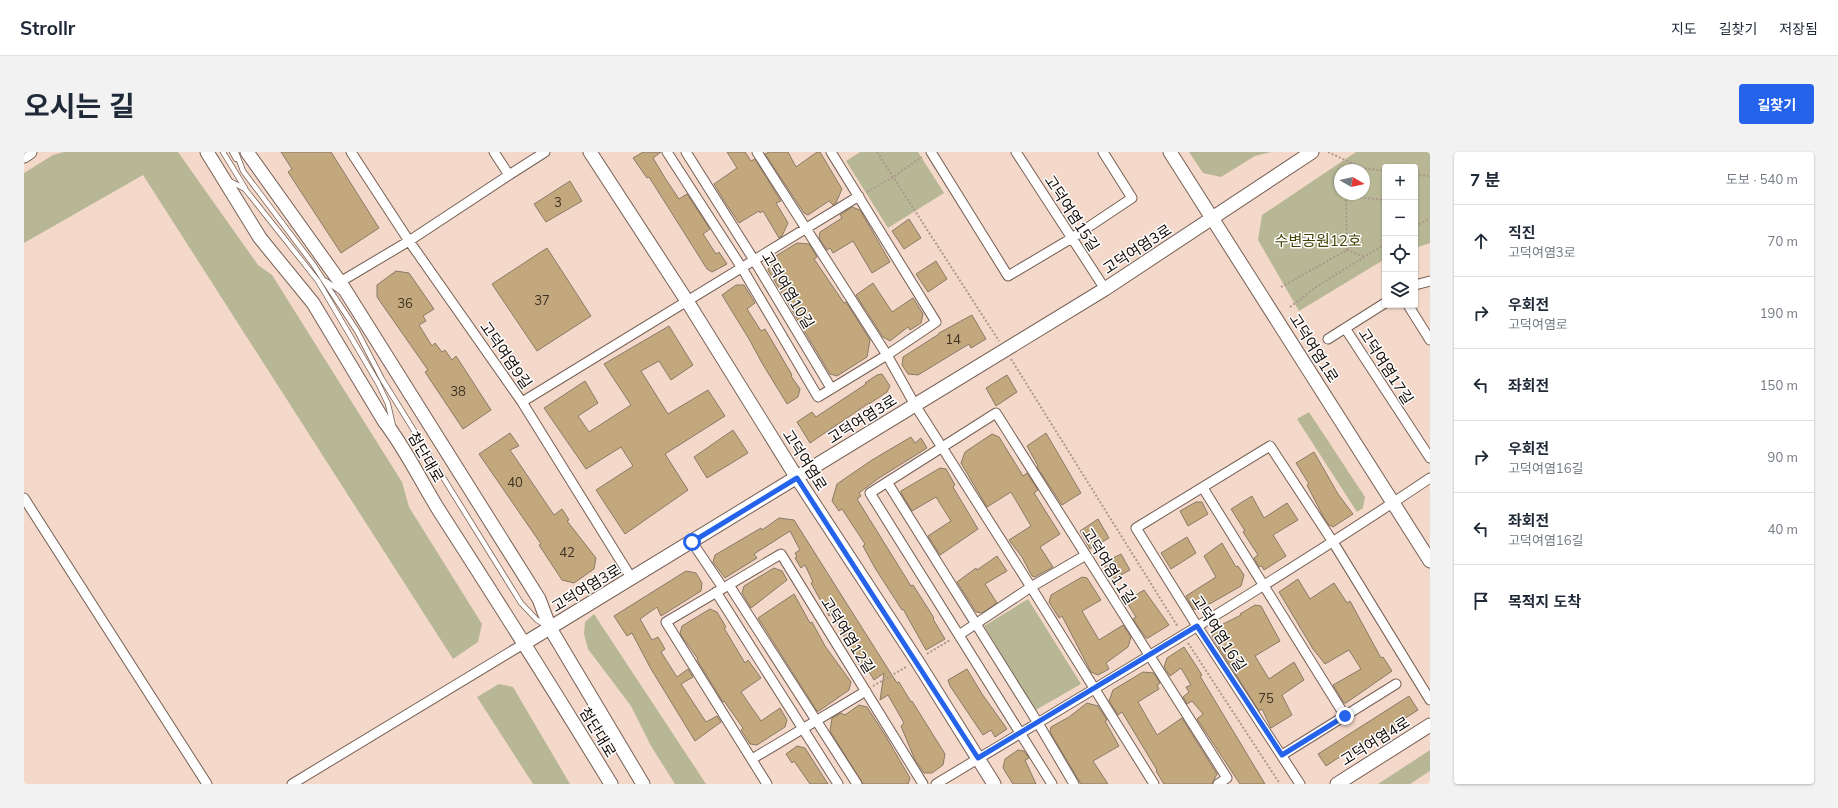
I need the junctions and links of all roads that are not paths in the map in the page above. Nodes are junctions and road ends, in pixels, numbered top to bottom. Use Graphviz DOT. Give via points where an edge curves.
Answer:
graph roads {
  1 [pos="30,152"];
  2 [pos="207,152"];
  3 [pos="223,152"];
  4 [pos="232,152"];
  5 [pos="236,152"];
  6 [pos="248,152"];
  7 [pos="351,152"];
  8 [pos="494,152"];
  9 [pos="545,152"];
  10 [pos="590,152"];
  11 [pos="667,152"];
  12 [pos="686,152"];
  13 [pos="757,152"];
  14 [pos="831,152"];
  15 [pos="1016,152"];
  16 [pos="1103,152"];
  17 [pos="1170,152"];
  18 [pos="1309,153"];
  19 [pos="927,154"];
  20 [pos="24,156"];
  21 [pos="243,171"];
  22 [pos="220,175"];
  23 [pos="509,175"];
  24 [pos="245,189"];
  25 [pos="858,196"];
  26 [pos="1213,219"];
  27 [pos="806,229"];
  28 [pos="1072,238"];
  29 [pos="409,241"];
  30 [pos="754,260"];
  31 [pos="742,268"];
  32 [pos="323,278"];
  33 [pos="1430,281"];
  34 [pos="340,282"];
  35 [pos="1418,284"];
  36 [pos="1105,289"];
  37 [pos="350,298"];
  38 [pos="687,301"];
  39 [pos="1382,305"];
  40 [pos="1410,308"];
  41 [pos="1345,328"];
  42 [pos="358,331"];
  43 [pos="1328,340"];
  44 [pos="1430,340"];
  45 [pos="886,355"];
  46 [pos="831,388"];
  47 [pos="522,402"];
  48 [pos="915,405"];
  49 [pos="396,437"];
  50 [pos="942,447"];
  51 [pos="1430,458"];
  52 [pos="797,478"];
  53 [pos="1430,478"];
  54 [pos="887,482"];
  55 [pos="1203,488"];
  56 [pos="24,498"];
  57 [pos="1394,502"];
  58 [pos="692,542"];
  59 [pos="1332,542"];
  60 [pos="1086,555"];
  61 [pos="1430,561"];
  62 [pos="632,579"];
  63 [pos="1263,585"];
  64 [pos="1031,587"];
  65 [pos="722,588"];
  66 [pos="976,624"];
  67 [pos="1197,626"];
  68 [pos="550,628"];
  69 [pos="959,634"];
  70 [pos="525,643"];
  71 [pos="1149,655"];
  72 [pos="1396,684"];
  73 [pos="1094,689"];
  74 [pos="866,691"];
  75 [pos="1430,700"];
  76 [pos="1345,716"];
  77 [pos="816,721"];
  78 [pos="1038,723"];
  79 [pos="1430,725"];
  80 [pos="803,729"];
  81 [pos="1021,733"];
  82 [pos="1282,755"];
  83 [pos="978,758"];
  84 [pos="752,759"];
  85 [pos="207,784"];
  86 [pos="292,784"];
  87 [pos="611,784"];
  88 [pos="643,784"];
  89 [pos="767,784"];
  90 [pos="838,784"];
  91 [pos="857,784"];
  92 [pos="923,784"];
  93 [pos="936,784"];
  94 [pos="994,784"];
  95 [pos="1052,784"];
  96 [pos="1074,784"];
  97 [pos="1154,784"];
  98 [pos="1218,784"];
  99 [pos="1300,784"];
  100 [pos="1338,784"];
  1 -- 20 [label="street"];
  2 -- 22 [label="street, 첨단대로"];
  3 -- 24 [label="lane"];
  4 -- 21 [label="lane"];
  5 -- 21 [label="lane"];
  6 -- 34 [label="street, 첨단대로"];
  7 -- 29 [label="street, 고덕여염9길"];
  8 -- 23 [label="street"];
  9 -- 23 [label="street"];
  10 -- 38 [label="street, 고덕여염로"];
  11 -- 31 [label="street"];
  12 -- 30 [label="street, 고덕여염10길"];
  13 -- 27 [label="street"];
  14 -- 25 [label="street"];
  15 -- 28 [label="street, 고덕여염15길"];
  16 -- 28 [label="street" via="1132,198"];
  17 -- 26 [label="street, 고덕여염1로"];
  18 -- 26 [label="street, 고덕여염3로"];
  19 -- 28 [label="street" via="1008,276"];
  21 -- 32 [label="lane"];
  22 -- 24 [label="lane"];
  22 -- 49 [label="street, 첨단대로" via="260,238 313,302"];
  23 -- 29 [label="street"];
  24 -- 49 [label="lane" via="318,281 378,383 388,404"];
  25 -- 27 [label="street"];
  25 -- 45 [label="street" via="936,322"];
  26 -- 36 [label="street, 고덕여염3로"];
  26 -- 57 [label="street, 고덕여염1로"];
  27 -- 30 [label="street"];
  27 -- 45 [label="street"];
  28 -- 36 [label="street, 고덕여염15길"];
  29 -- 34 [label="street"];
  29 -- 47 [label="street, 고덕여염9길"];
  30 -- 31 [label="street"];
  30 -- 46 [label="street, 고덕여염10길"];
  31 -- 38 [label="street"];
  31 -- 46 [label="street" via="818,397"];
  32 -- 37 [label="lane"];
  32 -- 42 [label="lane"];
  33 -- 35 [label="street"];
  34 -- 37 [label="street, 첨단대로"];
  36 -- 48 [label="street, 고덕여염3로"];
  37 -- 42 [label="lane"];
  37 -- 68 [label="street, 첨단대로" via="539,599"];
  38 -- 47 [label="street"];
  38 -- 52 [label="street, 고덕여염로"];
  39 -- 41 [label="street, 고덕여염17길"];
  40 -- 44 [label="street"];
  41 -- 43 [label="street, 고덕여염17길"];
  41 -- 51 [label="street, 고덕여염17길"];
  42 -- 68 [label="lane" via="382,379 521,603 537,620"];
  45 -- 46 [label="street"];
  45 -- 48 [label="street"];
  47 -- 62 [label="street, 고덕여염9길"];
  48 -- 50 [label="street"];
  48 -- 52 [label="street, 고덕여염3로"];
  49 -- 70 [label="street, 첨단대로" via="434,502"];
  50 -- 54 [label="street, 고덕여염11길"];
  50 -- 60 [label="street, 고덕여염11길" via="996,413"];
  50 -- 64 [label="street"];
  52 -- 58 [label="street, 고덕여염3로"];
  52 -- 83 [label="street, 고덕여염로"];
  53 -- 57 [label="street"];
  54 -- 66 [label="street"];
  54 -- 69 [label="street, 고덕여염11길" via="870,493"];
  55 -- 59 [label="street, 고덕여염16길" via="1270,446"];
  55 -- 63 [label="street"];
  55 -- 67 [label="street, 고덕여염16길" via="1136,528"];
  56 -- 85 [label="street"];
  57 -- 59 [label="street"];
  57 -- 61 [label="street, 고덕여염1로"];
  58 -- 62 [label="street, 고덕여염3로"];
  58 -- 65 [label="street"];
  59 -- 63 [label="street"];
  59 -- 75 [label="street, 고덕여염16길"];
  60 -- 64 [label="street"];
  60 -- 71 [label="street, 고덕여염11길"];
  62 -- 68 [label="street, 고덕여염3로"];
  63 -- 67 [label="street"];
  63 -- 76 [label="street"];
  64 -- 66 [label="street"];
  64 -- 73 [label="street"];
  65 -- 74 [label="street, 고덕여염12길" via="781,554"];
  65 -- 77 [label="street"];
  65 -- 80 [label="street"];
  65 -- 84 [label="street, 고덕여염12길" via="666,622"];
  66 -- 69 [label="street"];
  66 -- 78 [label="street"];
  67 -- 71 [label="street"];
  67 -- 82 [label="street, 고덕여염16길"];
  68 -- 70 [label="street, 고덕여염3로"];
  68 -- 88 [label="street, 첨단대로"];
  69 -- 81 [label="street"];
  70 -- 86 [label="street"];
  70 -- 87 [label="street, 첨단대로"];
  71 -- 73 [label="street"];
  71 -- 98 [label="street, 고덕여염11길" via="1227,778"];
  72 -- 76 [label="street"];
  73 -- 78 [label="street"];
  73 -- 97 [label="street"];
  74 -- 77 [label="street"];
  74 -- 92 [label="street, 고덕여염12길"];
  76 -- 82 [label="street"];
  77 -- 80 [label="street"];
  77 -- 91 [label="street"];
  78 -- 81 [label="street"];
  78 -- 96 [label="street"];
  79 -- 100 [label="street, 고덕여염4로"];
  80 -- 84 [label="street"];
  80 -- 90 [label="street"];
  81 -- 83 [label="street"];
  81 -- 95 [label="street"];
  82 -- 99 [label="street, 고덕여염16길"];
  83 -- 93 [label="street"];
  83 -- 94 [label="street, 고덕여염로"];
  84 -- 89 [label="street, 고덕여염12길"];
}
